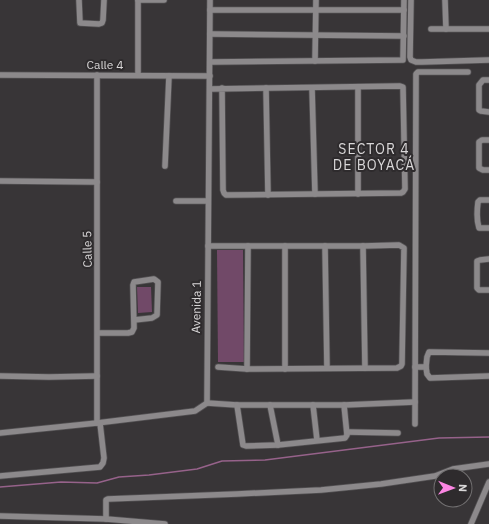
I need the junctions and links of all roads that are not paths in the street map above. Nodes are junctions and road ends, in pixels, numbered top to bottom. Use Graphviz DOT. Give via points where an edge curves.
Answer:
graph roads {
  1 [pos="79,0"];
  2 [pos="104,0"];
  3 [pos="138,0"];
  4 [pos="164,0"];
  5 [pos="210,0"];
  6 [pos="316,0"];
  7 [pos="404,0"];
  8 [pos="411,0"];
  9 [pos="445,0"];
  10 [pos="210,10"];
  11 [pos="316,10"];
  12 [pos="404,10"];
  13 [pos="431,29"];
  14 [pos="446,29"];
  15 [pos="489,29"];
  16 [pos="210,34"];
  17 [pos="316,35"];
  18 [pos="404,36"];
  19 [pos="489,60"];
  20 [pos="315,61"];
  21 [pos="210,62"];
  22 [pos="468,72"];
  23 [pos="0,75"];
  24 [pos="97,75"];
  25 [pos="138,75"];
  26 [pos="169,76"];
  27 [pos="210,76"];
  28 [pos="489,80"];
  29 [pos="358,87"];
  30 [pos="222,88"];
  31 [pos="266,88"];
  32 [pos="312,88"];
  33 [pos="210,89"];
  34 [pos="489,112"];
  35 [pos="489,140"];
  36 [pos="165,166"];
  37 [pos="489,170"];
  38 [pos="0,181"];
  39 [pos="97,182"];
  40 [pos="315,194"];
  41 [pos="358,194"];
  42 [pos="268,195"];
  43 [pos="489,200"];
  44 [pos="176,201"];
  45 [pos="208,201"];
  46 [pos="489,228"];
  47 [pos="208,246"];
  48 [pos="248,246"];
  49 [pos="285,246"];
  50 [pos="325,246"];
  51 [pos="364,246"];
  52 [pos="489,259"];
  53 [pos="489,290"];
  54 [pos="134,320"];
  55 [pos="98,333"];
  56 [pos="489,353"];
  57 [pos="218,367"];
  58 [pos="416,367"];
  59 [pos="426,367"];
  60 [pos="285,368"];
  61 [pos="327,368"];
  62 [pos="365,368"];
  63 [pos="247,369"];
  64 [pos="0,376"];
  65 [pos="97,376"];
  66 [pos="489,376"];
  67 [pos="415,402"];
  68 [pos="207,403"];
  69 [pos="237,405"];
  70 [pos="270,405"];
  71 [pos="313,405"];
  72 [pos="344,405"];
  73 [pos="99,423"];
  74 [pos="416,424"];
  75 [pos="347,432"];
  76 [pos="0,433"];
  77 [pos="398,433"];
  78 [pos="318,440"];
  79 [pos="278,445"];
  80 [pos="489,464"];
  81 [pos="0,476"];
  82 [pos="489,482"];
  83 [pos="0,516"];
  84 [pos="106,519"];
  85 [pos="165,524"];
  86 [pos="471,524"];
  1 -- 2 [label="street" via="80,23 99,24 103,20"];
  3 -- 4 [label="street"];
  3 -- 25 [label="street"];
  5 -- 10 [label="street, Avenida 1"];
  6 -- 11 [label="street"];
  7 -- 12 [label="street"];
  8 -- 19 [label="street" via="411,60"];
  9 -- 14 [label="street"];
  10 -- 11 [label="street"];
  10 -- 16 [label="street, Avenida 1"];
  11 -- 12 [label="street"];
  11 -- 17 [label="street"];
  12 -- 18 [label="street"];
  13 -- 14 [label="street"];
  14 -- 15 [label="street"];
  16 -- 17 [label="street"];
  16 -- 21 [label="street, Avenida 1"];
  17 -- 18 [label="street"];
  17 -- 20 [label="street"];
  18 -- 20 [label="street" via="403,60"];
  20 -- 21 [label="street"];
  21 -- 27 [label="street, Avenida 1"];
  22 -- 58 [label="street" via="416,74"];
  23 -- 24 [label="street, Calle 4"];
  24 -- 25 [label="street, Calle 4"];
  24 -- 39 [label="street, Calle 5"];
  25 -- 26 [label="street, Calle 4"];
  26 -- 27 [label="street, Calle 4"];
  26 -- 36 [label="street"];
  27 -- 33 [label="street, Avenida 1"];
  28 -- 34 [label="street" via="483,80 479,85 479,110"];
  29 -- 32 [label="street"];
  29 -- 41 [label="street"];
  29 -- 41 [label="street" via="403,87 405,189 400,193"];
  30 -- 31 [label="street"];
  30 -- 33 [label="street"];
  30 -- 42 [label="street" via="224,193 230,196"];
  31 -- 32 [label="street"];
  31 -- 42 [label="street"];
  32 -- 40 [label="street"];
  33 -- 45 [label="street, Avenida 1"];
  35 -- 37 [label="street" via="479,142 479,168"];
  38 -- 39 [label="street"];
  39 -- 55 [label="street, Calle 5"];
  40 -- 41 [label="street"];
  40 -- 42 [label="street"];
  43 -- 46 [label="street" via="480,200 477,208 479,228"];
  44 -- 45 [label="street"];
  45 -- 47 [label="street, Avenida 1"];
  47 -- 48 [label="street"];
  47 -- 68 [label="street, Avenida 1"];
  48 -- 49 [label="street"];
  48 -- 63 [label="street"];
  49 -- 50 [label="street"];
  49 -- 60 [label="street"];
  50 -- 51 [label="street"];
  50 -- 61 [label="street"];
  51 -- 62 [label="street"];
  51 -- 62 [label="street" via="399,245 404,248 402,364 398,368"];
  52 -- 53 [label="street" via="477,261 477,288"];
  54 -- 54 [label="street" via="134,282 154,279 158,282 157,315"];
  54 -- 55 [label="street" via="132,332"];
  55 -- 65 [label="street, Calle 5"];
  56 -- 59 [label="street" via="429,352"];
  57 -- 63 [label="street"];
  58 -- 59 [label="street"];
  58 -- 67 [label="street"];
  59 -- 66 [label="street" via="430,378"];
  60 -- 61 [label="street"];
  60 -- 63 [label="street"];
  61 -- 62 [label="street"];
  64 -- 65 [label="street"];
  65 -- 73 [label="street, Calle 5"];
  67 -- 72 [label="street"];
  67 -- 74 [label="street"];
  68 -- 69 [label="street"];
  68 -- 73 [label="street" via="195,411"];
  69 -- 70 [label="street"];
  69 -- 79 [label="street" via="243,445"];
  70 -- 71 [label="street"];
  70 -- 79 [label="street"];
  71 -- 72 [label="street"];
  71 -- 78 [label="street"];
  72 -- 75 [label="street"];
  73 -- 76 [label="street"];
  73 -- 81 [label="street, Calle 5" via="104,458 100,466"];
  75 -- 77 [label="street"];
  75 -- 78 [label="street" via="347,437 344,438"];
  78 -- 79 [label="street"];
  80 -- 84 [label="street" via="453,469 435,476 321,490 108,499"];
  82 -- 86 [label="street"];
  83 -- 84 [label="street"];
  84 -- 85 [label="street"];
}
